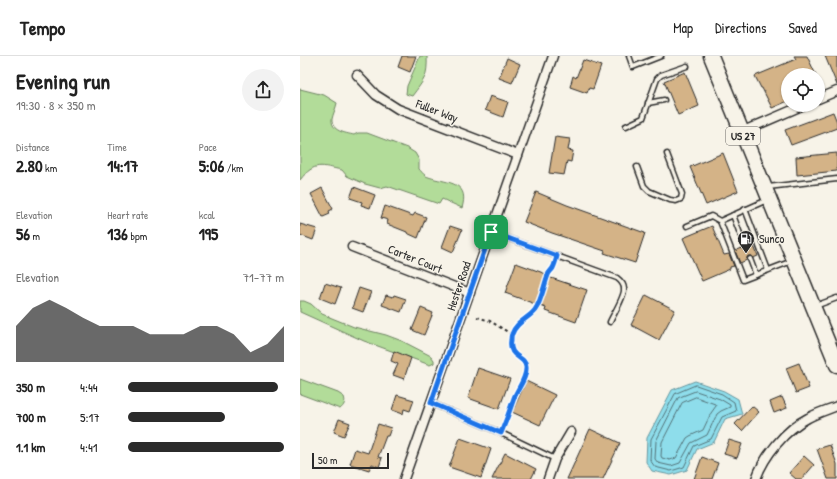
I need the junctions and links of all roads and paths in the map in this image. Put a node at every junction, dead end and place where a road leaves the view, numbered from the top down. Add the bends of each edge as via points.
1 (553, 56) edge
2 (629, 56) edge
3 (661, 56) edge
4 (710, 56) edge
5 (687, 66) dead end
6 (357, 75) dead end
7 (837, 91) edge
8 (825, 96) edge
9 (664, 100) dead end
10 (648, 104) junction
11 (788, 112) edge
12 (626, 126) dead end
13 (741, 132) junction
14 (667, 154) dead end
15 (518, 155) junction
16 (637, 167) dead end
17 (837, 179) edge
18 (766, 193) junction
19 (745, 209) junction
20 (733, 215) junction
21 (720, 221) junction
22 (687, 226) dead end
23 (491, 232) junction
24 (352, 246) dead end
25 (745, 247) dead end
26 (557, 256) junction
27 (750, 259) dead end
28 (794, 260) junction
29 (768, 270) junction
30 (756, 275) junction
31 (470, 293) junction
32 (837, 298) edge
33 (813, 307) junction
34 (477, 317) dead end
35 (610, 322) dead end
36 (511, 334) junction
37 (837, 365) edge
38 (431, 403) junction
39 (837, 406) edge
40 (571, 432) dead end
41 (501, 433) junction
42 (555, 459) junction
43 (404, 479) edge
44 (548, 479) edge
45 (756, 479) edge

1 - 15 street, Hester Road
2 - 3 lane via 633,67
4 - 13 highway, US 27
5 - 10 lane via 661,75 657,79
6 - 15 street, Fuller Way via 376,95 398,109
7 - 8 street
9 - 10 lane
10 - 12 lane via 643,118
11 - 13 street
13 - 18 highway, US 27
14 - 16 lane via 682,194 676,201 649,191 644,186
15 - 23 street, Hester Road
17 - 18 lane
18 - 19 lane
18 - 28 highway, US 27
19 - 20 lane
19 - 29 lane
20 - 21 lane
20 - 25 lane
21 - 22 lane via 711,216
21 - 30 lane via 743,280
23 - 26 lane
23 - 31 street, Hester Road
24 - 31 street, Carter Court
26 - 35 lane via 617,278 622,283 623,294
26 - 36 path via 537,308 518,324
27 - 30 lane
28 - 29 lane
28 - 33 highway, US 27
29 - 30 lane
31 - 38 street, Hester Road
32 - 33 lane
33 - 37 highway, US 27
34 - 36 path via 495,323
36 - 41 path via 511,349 526,365 526,371
38 - 41 lane
38 - 43 street, Hester Road
39 - 45 street via 792,428 771,450
40 - 42 street
41 - 42 lane
42 - 44 street

